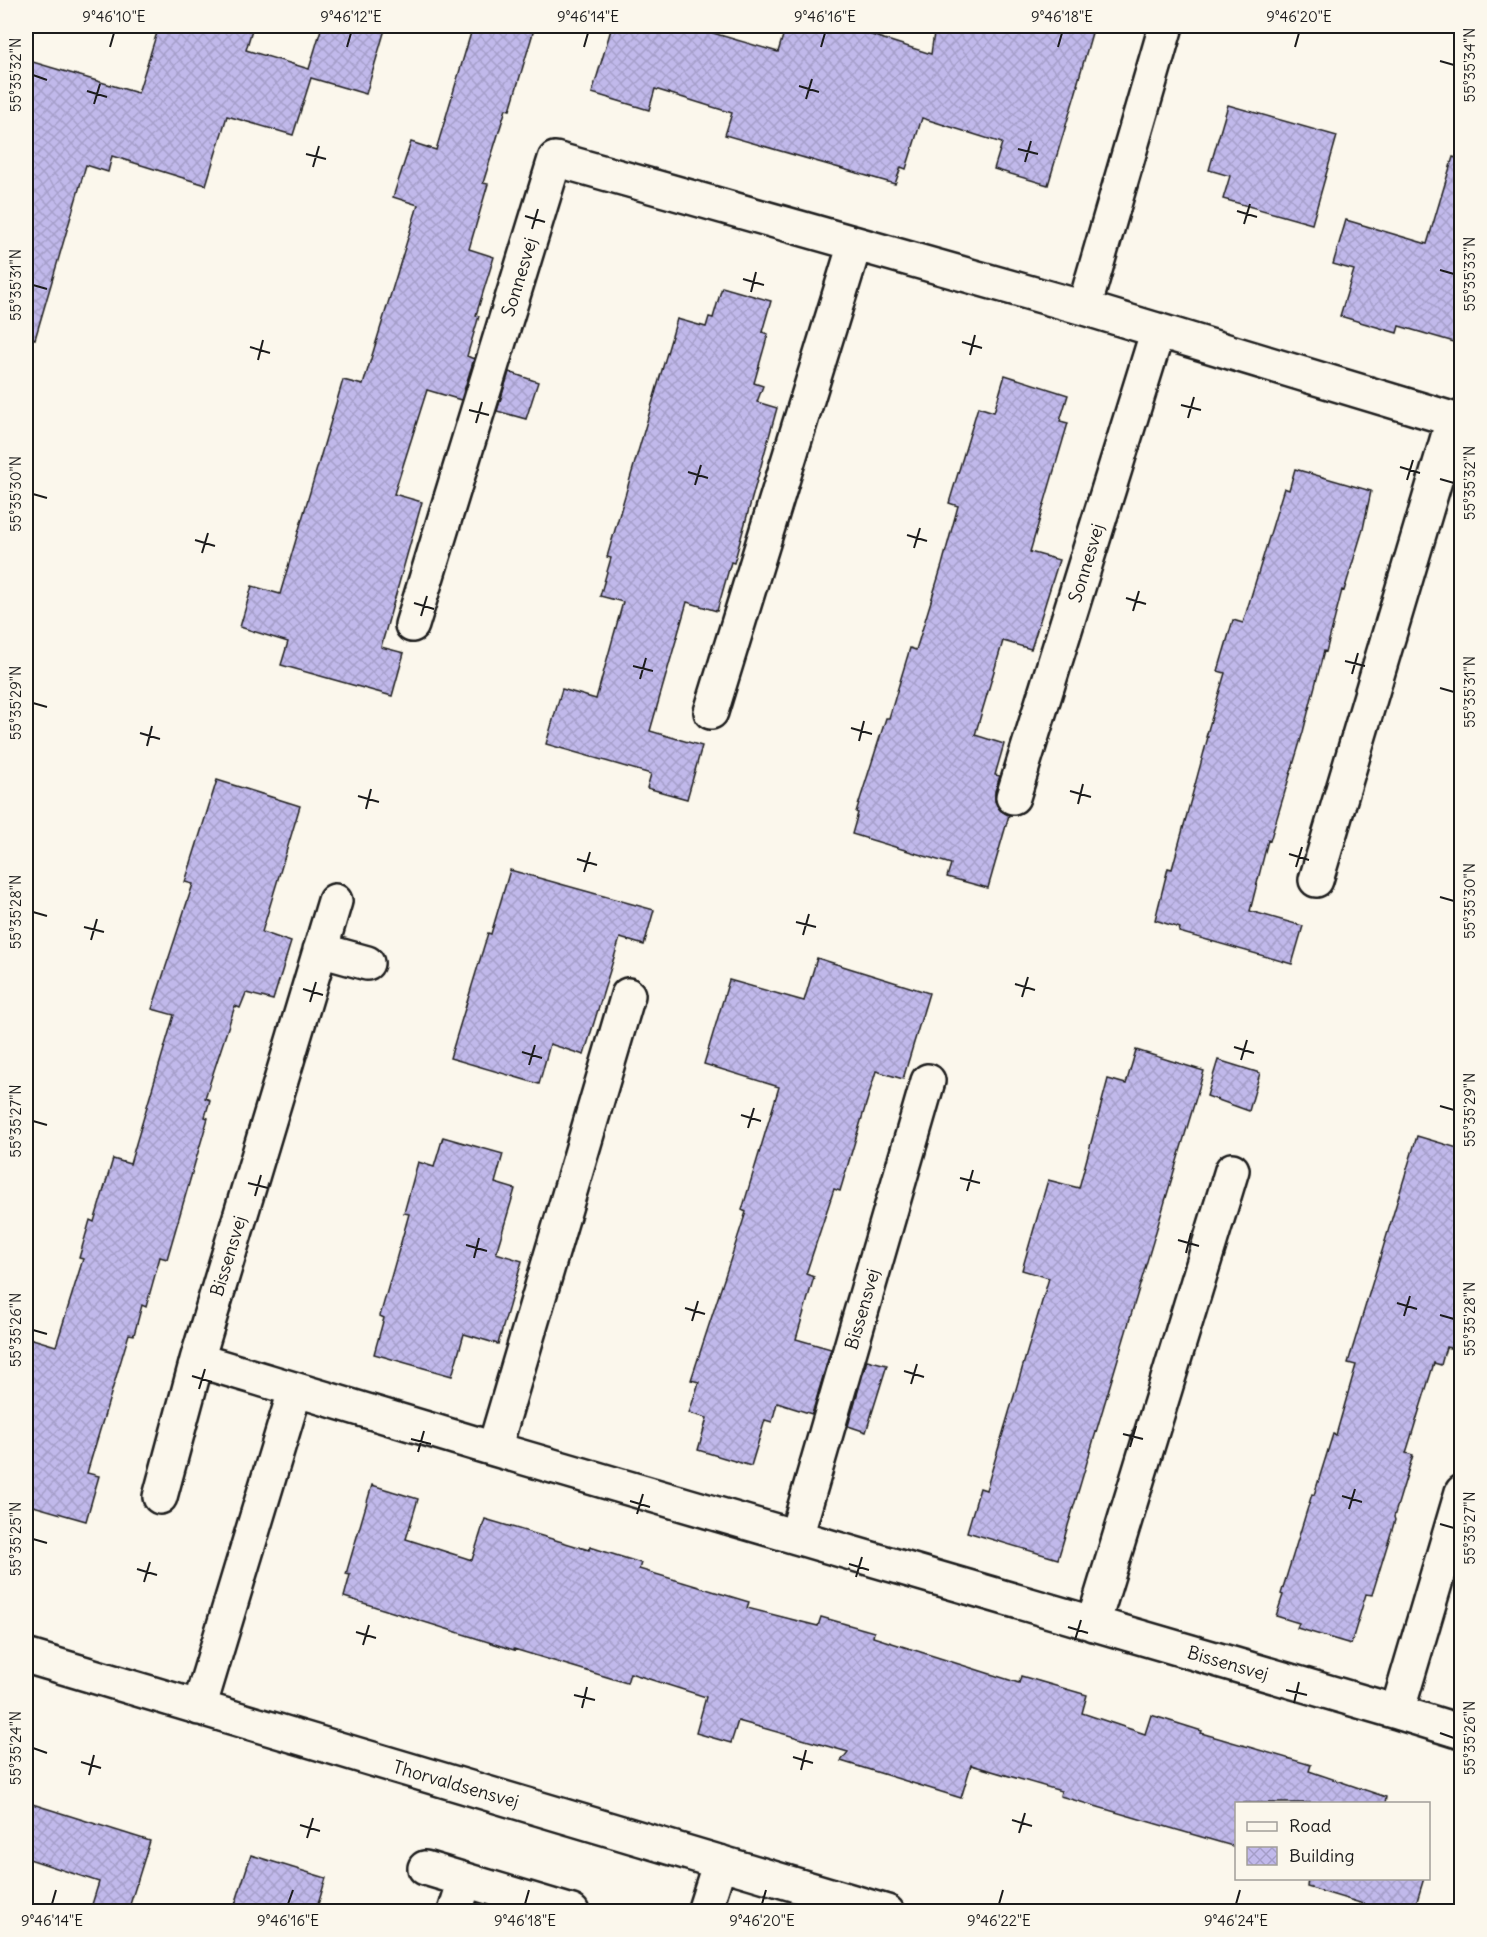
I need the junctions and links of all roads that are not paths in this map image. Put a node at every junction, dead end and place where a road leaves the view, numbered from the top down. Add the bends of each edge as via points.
1 (1166, 26) edge
2 (855, 243) junction
3 (1084, 308) junction
4 (1158, 330) junction
5 (1457, 421) edge
6 (412, 625) dead end
7 (711, 712) dead end
8 (1013, 797) dead end
9 (1316, 880) dead end
10 (335, 901) dead end
11 (320, 950) junction
12 (367, 963) dead end
13 (628, 994) dead end
14 (928, 1081) dead end
15 (1232, 1170) dead end
16 (197, 1360) junction
17 (295, 1391) junction
18 (494, 1449) junction
19 (1461, 1492) edge
20 (160, 1497) dead end
21 (796, 1537) junction
22 (1094, 1624) junction
23 (26, 1656) edge
24 (199, 1708) junction
25 (1397, 1712) junction
26 (1461, 1732) edge
27 (720, 1862) junction
28 (425, 1868) dead end
29 (465, 1880) junction
30 (455, 1911) edge
31 (572, 1911) edge
32 (704, 1911) edge
33 (888, 1911) edge

1 - 3 street
2 - 3 street, Sonnesvej
2 - 6 street, Sonnesvej via 555,159
2 - 7 street
3 - 4 street, Sonnesvej
4 - 5 street, Sonnesvej
4 - 8 street, Sonnesvej
5 - 9 street, Sonnesvej
10 - 11 street, Bissensvej
11 - 12 street
11 - 16 street, Bissensvej
13 - 18 street
14 - 21 street, Bissensvej
15 - 22 street
16 - 17 street, Bissensvej
16 - 20 street
17 - 18 street, Bissensvej
17 - 24 street
18 - 21 street, Bissensvej
19 - 25 street
21 - 22 street, Bissensvej
22 - 25 street, Bissensvej
23 - 24 street, Thorvaldsensvej
24 - 27 street, Thorvaldsensvej
25 - 26 street, Bissensvej
27 - 32 street
27 - 33 street, Thorvaldsensvej
28 - 29 street
29 - 30 street
29 - 31 street

